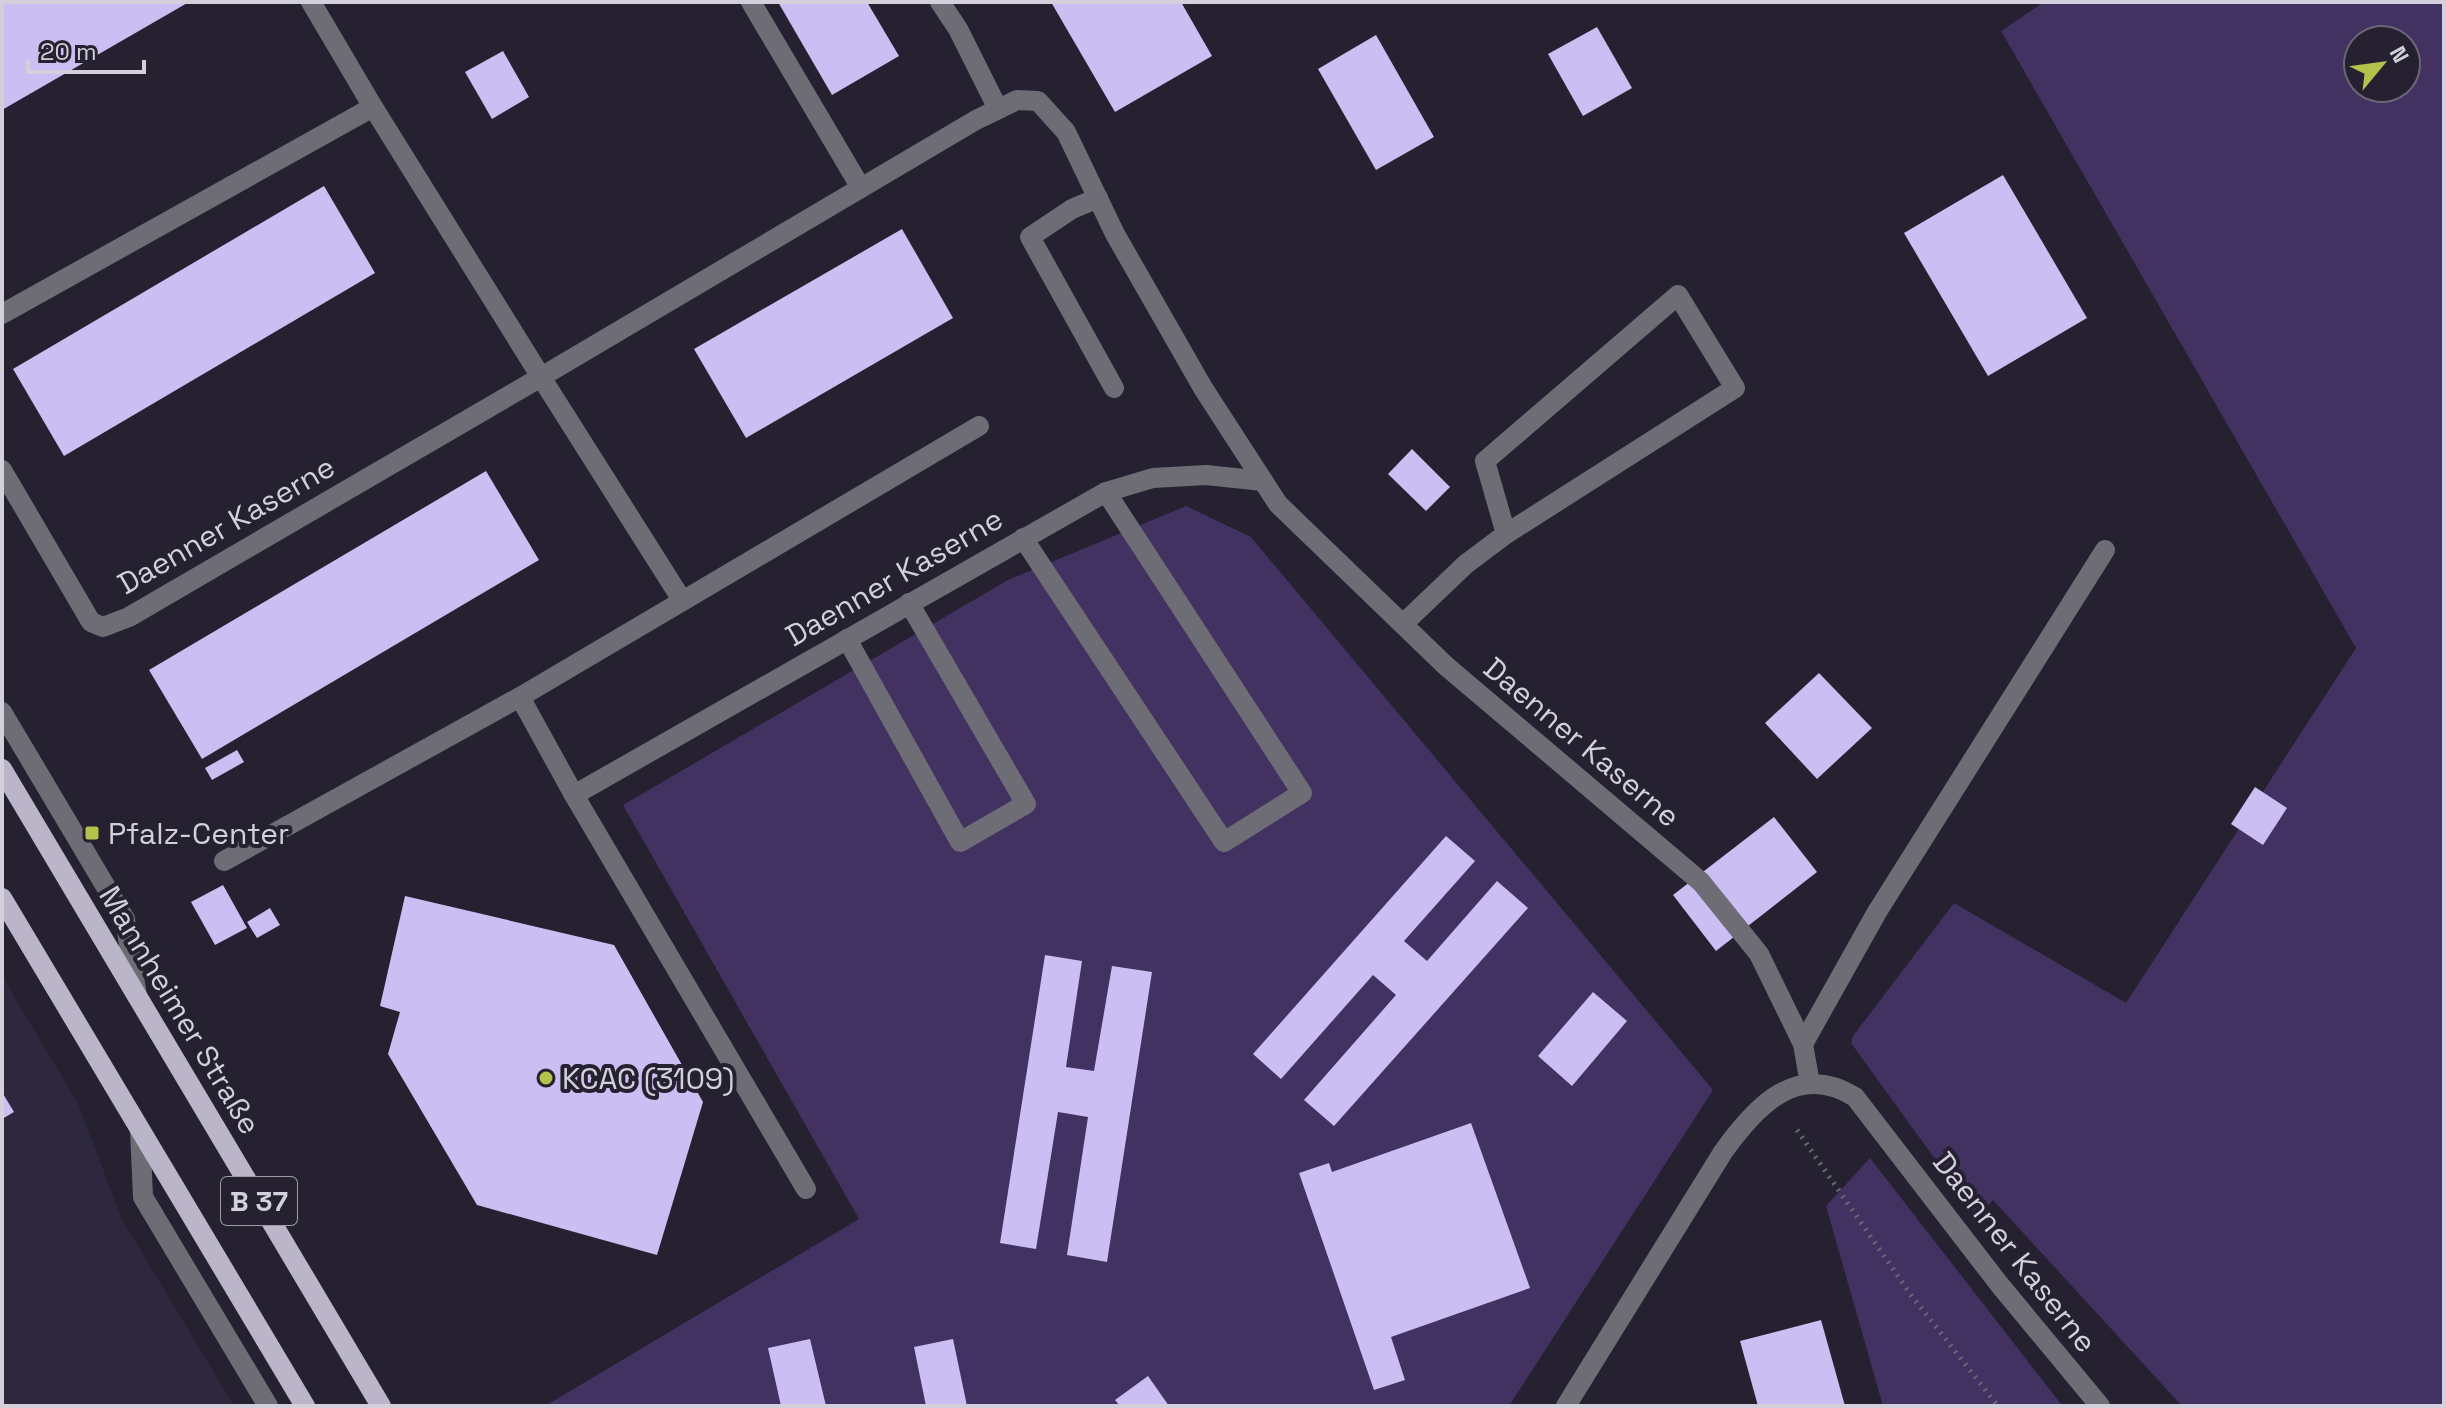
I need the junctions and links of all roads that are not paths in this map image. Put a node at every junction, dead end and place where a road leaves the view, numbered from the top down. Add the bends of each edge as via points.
1 (311, 2) edge
2 (751, 2) edge
3 (940, 2) edge
4 (373, 107) junction
5 (998, 109) junction
6 (861, 188) junction
7 (1098, 198) junction
8 (2, 314) edge
9 (541, 377) junction
10 (1114, 388) dead end
11 (979, 426) dead end
12 (2, 470) edge
13 (1263, 481) junction
14 (1106, 492) junction
15 (1506, 534) junction
16 (1023, 538) junction
17 (2105, 550) dead end
18 (682, 600) junction
19 (909, 603) junction
20 (1403, 624) junction
21 (847, 639) junction
22 (520, 697) junction
23 (2, 712) edge
24 (2, 769) edge
25 (574, 795) junction
26 (224, 861) dead end
27 (2, 898) edge
28 (137, 996) junction
29 (1803, 1044) junction
30 (1810, 1084) junction
31 (140, 1130) junction
32 (806, 1189) dead end
33 (268, 1406) edge
34 (305, 1406) edge
35 (381, 1406) edge
36 (1566, 1406) edge
37 (2100, 1406) edge

1 - 4 street
2 - 6 street
3 - 5 street
4 - 8 street
4 - 9 street
5 - 6 street, Daenner Kaserne
5 - 7 street, Daenner Kaserne via 1017,100 1038,101 1066,132
6 - 9 street, Daenner Kaserne
7 - 10 street via 1030,237
7 - 13 street, Daenner Kaserne via 1203,388
9 - 12 street, Daenner Kaserne via 129,617 103,627 91,622
9 - 18 street
11 - 18 street
13 - 14 street, Daenner Kaserne via 1206,475 1153,478
13 - 20 street, Daenner Kaserne via 1278,504
14 - 16 street, Daenner Kaserne
14 - 16 street via 1302,793 1224,842
15 - 15 street via 1735,388 1678,295 1485,461
15 - 20 street
16 - 19 street, Daenner Kaserne
17 - 29 street via 1877,912
18 - 22 street
19 - 21 street, Daenner Kaserne
19 - 21 street via 1026,804 960,842
20 - 29 street, Daenner Kaserne via 1701,882 1759,954
21 - 25 street, Daenner Kaserne
22 - 25 street
22 - 26 street
23 - 28 street via 125,919
24 - 28 main road, Mannheimer Straße / B 37
25 - 32 street
27 - 31 main road, B 37
28 - 35 main road, Mannheimer Straße / B 37
29 - 30 street, Daenner Kaserne
30 - 36 street via 1775,1095 1742,1126
30 - 37 street, Daenner Kaserne via 1829,1084 1855,1097
31 - 33 street via 143,1197
31 - 34 main road, B 37

